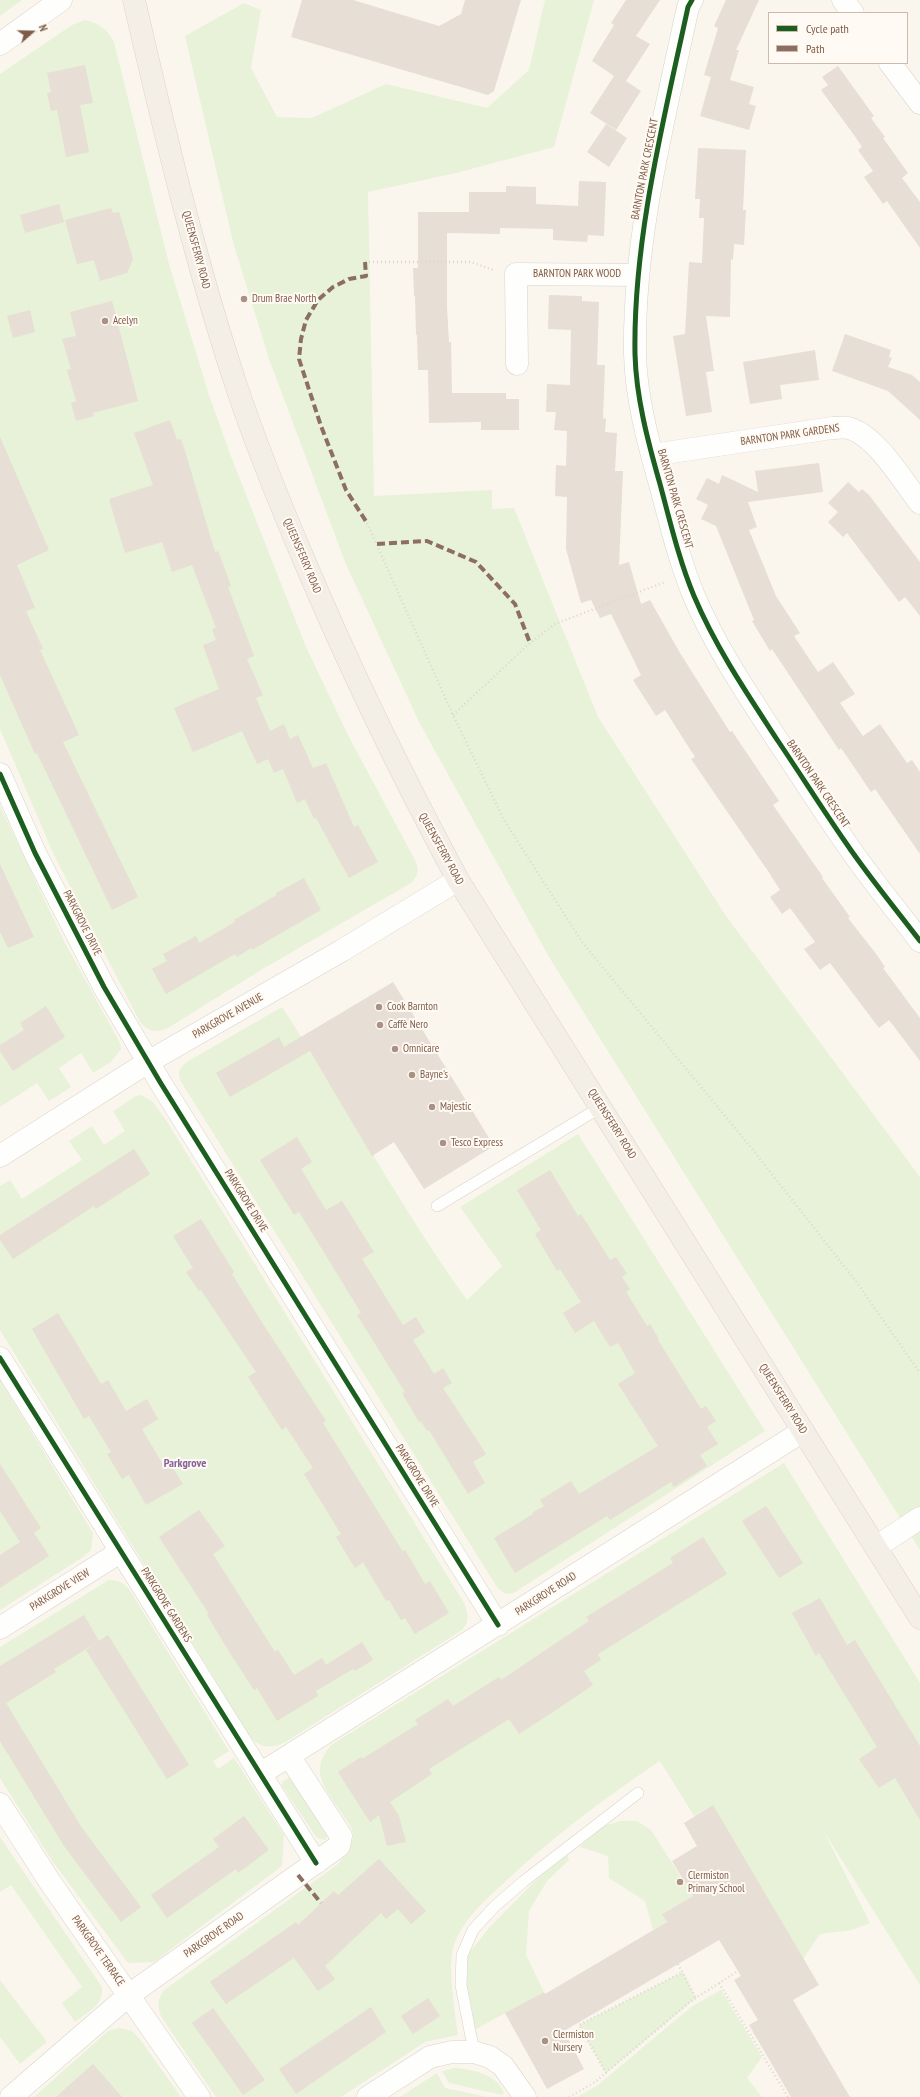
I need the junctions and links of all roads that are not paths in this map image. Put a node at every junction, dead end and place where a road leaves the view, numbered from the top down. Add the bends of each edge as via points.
1 (61, 0) edge
2 (134, 0) edge
3 (692, 0) edge
4 (843, 0) edge
5 (852, 12) edge
6 (0, 44) edge
7 (891, 64) edge
8 (920, 103) edge
9 (638, 275) junction
10 (516, 364) dead end
11 (652, 455) junction
12 (920, 503) edge
13 (0, 774) edge
14 (458, 880) junction
15 (920, 940) edge
16 (148, 1062) junction
17 (602, 1107) junction
18 (0, 1156) edge
19 (437, 1206) dead end
20 (0, 1358) edge
21 (803, 1430) junction
22 (920, 1518) edge
23 (876, 1547) junction
24 (120, 1552) junction
25 (920, 1618) edge
26 (498, 1625) junction
27 (0, 1628) edge
28 (288, 1756) junction
29 (260, 1774) junction
30 (638, 1793) dead end
31 (0, 1804) edge
32 (316, 1862) junction
33 (129, 1995) junction
34 (474, 2052) junction
35 (11, 2097) edge
36 (198, 2097) edge
37 (368, 2097) edge
38 (525, 2097) edge

1 - 6 street
2 - 14 main road, QUEENSFERRY ROAD via 166,138 209,298 238,390 271,479 325,610 416,802
3 - 9 street, BARNTON PARK CRESCENT via 688,7 671,84 642,240
4 - 5 street
7 - 8 street
9 - 10 street, BARNTON PARK WOOD via 516,267
9 - 11 street, BARNTON PARK CRESCENT via 635,356
11 - 12 street, BARNTON PARK GARDENS via 832,428 847,428 873,443
11 - 15 street, BARNTON PARK CRESCENT via 694,597 720,649 757,710 847,845
13 - 16 street, PARKGROVE DRIVE via 62,906 104,987
14 - 16 street, PARKGROVE AVENUE
14 - 17 main road, QUEENSFERRY ROAD
16 - 18 street, PARKGROVE AVENUE
16 - 26 street, PARKGROVE DRIVE
17 - 19 lane
17 - 21 main road, QUEENSFERRY ROAD
20 - 24 street, PARKGROVE GARDENS
21 - 23 main road, QUEENSFERRY ROAD
21 - 26 street, PARKGROVE ROAD
22 - 23 street
23 - 25 main road, QUEENSFERRY ROAD
24 - 27 street, PARKGROVE VIEW
24 - 29 street, PARKGROVE GARDENS
26 - 28 street, PARKGROVE ROAD
28 - 29 street, PARKGROVE ROAD
28 - 32 street, PARKGROVE ROAD via 341,1836 339,1846
29 - 32 street, PARKGROVE GARDENS
30 - 34 lane via 524,1881 495,1906 473,1930 462,1955 461,1984
31 - 33 street, PARKGROVE TERRACE via 50,1882
32 - 33 street, PARKGROVE ROAD
33 - 35 street, PARKGROVE ROAD
33 - 36 street, PARKGROVE TERRACE
34 - 37 street via 452,2052 430,2057
34 - 38 street via 490,2057 503,2066

